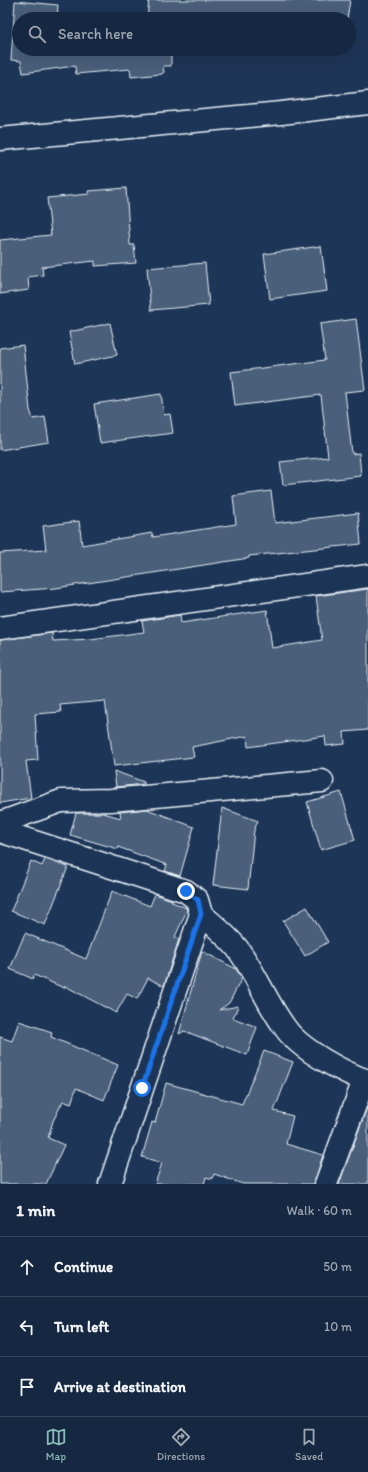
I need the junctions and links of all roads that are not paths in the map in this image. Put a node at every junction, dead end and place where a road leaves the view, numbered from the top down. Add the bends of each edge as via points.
1 (368, 103) edge
2 (0, 139) edge
3 (368, 576) edge
4 (0, 628) edge
5 (322, 781) dead end
6 (0, 823) edge
7 (0, 831) edge
8 (201, 914) junction
9 (366, 1080) edge
10 (110, 1184) edge
11 (326, 1184) edge

1 - 2 street
3 - 4 street
5 - 6 street via 62,802
7 - 8 street via 186,891 198,900
8 - 9 street via 222,931 237,949 286,1030 311,1052
8 - 10 street
9 - 11 street

